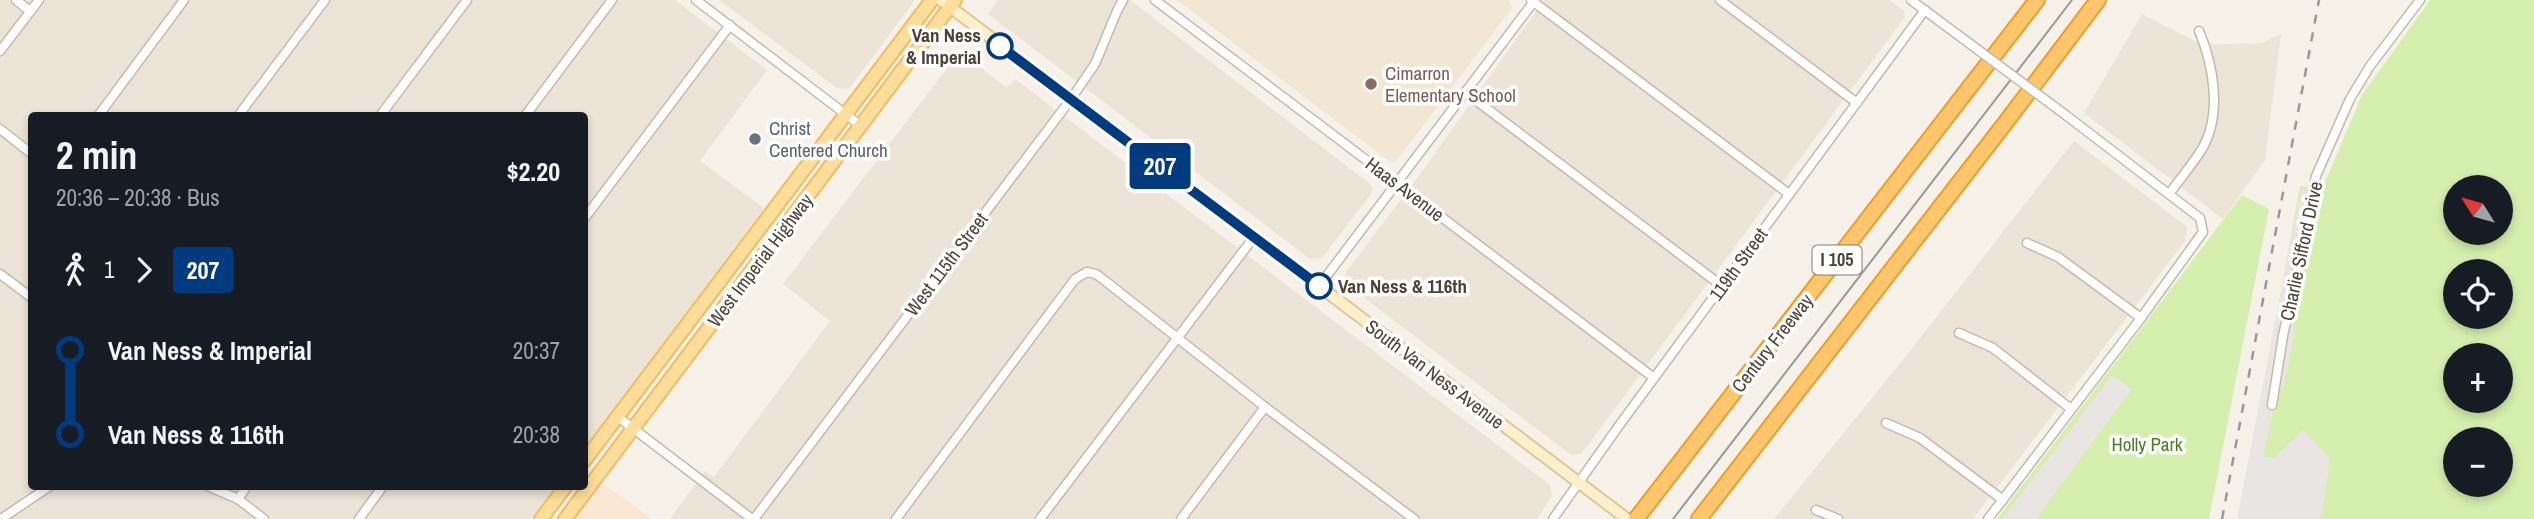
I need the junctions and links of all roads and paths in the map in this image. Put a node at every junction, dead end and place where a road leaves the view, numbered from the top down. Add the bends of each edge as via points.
1 (16, 0) edge
2 (39, 0) edge
3 (184, 0) edge
4 (325, 0) edge
5 (467, 0) edge
6 (612, 0) edge
7 (696, 0) edge
8 (932, 0) edge
9 (1123, 0) edge
10 (1155, 0) edge
11 (1720, 0) edge
12 (1911, 0) edge
13 (2037, 0) edge
14 (2098, 0) edge
15 (2420, 0) edge
16 (1533, 1) edge
17 (949, 3) edge
18 (1925, 10) junction
19 (30, 11) junction
20 (730, 25) junction
21 (2199, 31) dead end
22 (0, 51) edge
23 (1465, 92) junction
24 (1071, 99) junction
25 (1857, 103) junction
26 (101, 112) edge
27 (242, 112) edge
28 (383, 112) edge
29 (528, 112) edge
30 (847, 114) junction
31 (861, 126) junction
32 (0, 129) edge
33 (28, 151) edge
34 (1397, 183) junction
35 (1789, 194) junction
36 (2169, 194) junction
37 (588, 214) edge
38 (1254, 237) junction
39 (2027, 243) dead end
40 (0, 274) edge
41 (1319, 286) junction
42 (1722, 286) junction
43 (28, 295) edge
44 (2141, 318) junction
45 (1959, 333) dead end
46 (1177, 339) junction
47 (1654, 378) junction
48 (2272, 405) dead end
49 (1265, 407) junction
50 (2071, 409) junction
51 (618, 417) junction
52 (1886, 423) dead end
53 (633, 429) junction
54 (588, 456) edge
55 (1579, 482) junction
56 (588, 489) edge
57 (44, 490) edge
58 (217, 490) edge
59 (244, 490) edge
60 (380, 490) edge
61 (563, 490) edge
62 (587, 490) edge
63 (238, 499) junction
64 (2003, 500) junction
65 (1816, 510) dead end
66 (1, 519) edge
67 (264, 519) edge
68 (359, 519) edge
69 (541, 519) edge
70 (565, 519) edge
71 (753, 519) edge
72 (896, 519) edge
73 (1040, 519) edge
74 (1181, 519) edge
75 (1414, 519) edge
76 (1553, 519) edge
77 (1627, 519) edge
78 (1636, 519) edge
79 (1699, 519) edge
80 (1838, 519) edge
81 (1988, 519) edge

1 - 19 street
2 - 19 street
3 - 26 street
4 - 27 street
5 - 28 street
6 - 29 street
7 - 20 street
8 - 30 main road, West Imperial Highway
9 - 24 street, West 115th Street via 1096,64
10 - 34 street, Haas Avenue
11 - 25 street
12 - 18 street
13 - 78 highway, Century Freeway / I 105
14 - 79 highway, I 105
15 - 48 street, Charlie Sifford Drive via 2350,99 2316,176
16 - 23 street
16 - 35 street
17 - 24 main road, South Van Ness Avenue
17 - 31 main road, West Imperial Highway
18 - 25 street, 119th Street
18 - 36 street, bridge
19 - 22 street
20 - 30 street
20 - 37 street
21 - 36 street via 2211,72 2215,110 2203,147
23 - 34 street
23 - 42 street
24 - 38 main road, South Van Ness Avenue
24 - 71 street, West 115th Street
25 - 35 street, 119th Street
30 - 31 street
30 - 51 main road, West Imperial Highway
31 - 53 main road, West Imperial Highway
32 - 33 street
34 - 41 street
34 - 47 street, Haas Avenue
35 - 42 street, 119th Street
36 - 44 street via 2203,223 2203,232
38 - 41 main road, South Van Ness Avenue
38 - 46 street
39 - 44 street via 2058,257
40 - 43 street
41 - 55 main road, South Van Ness Avenue
42 - 47 street, 119th Street
44 - 50 street
45 - 50 street via 1993,348
46 - 49 street
46 - 72 street via 1096,274 1087,272 1075,279
46 - 73 street
47 - 55 street, 119th Street
49 - 74 street
49 - 75 street
50 - 64 street
51 - 53 street
51 - 54 main road, West Imperial Highway
52 - 64 street via 1920,438
53 - 56 main road, West Imperial Highway
53 - 71 street
55 - 76 street, 119th Street
55 - 77 main road, South Van Ness Avenue
57 - 66 street
58 - 63 street
59 - 63 street
60 - 68 street
61 - 69 main road
62 - 70 main road, West Imperial Highway
63 - 67 street
64 - 81 street
65 - 80 street

